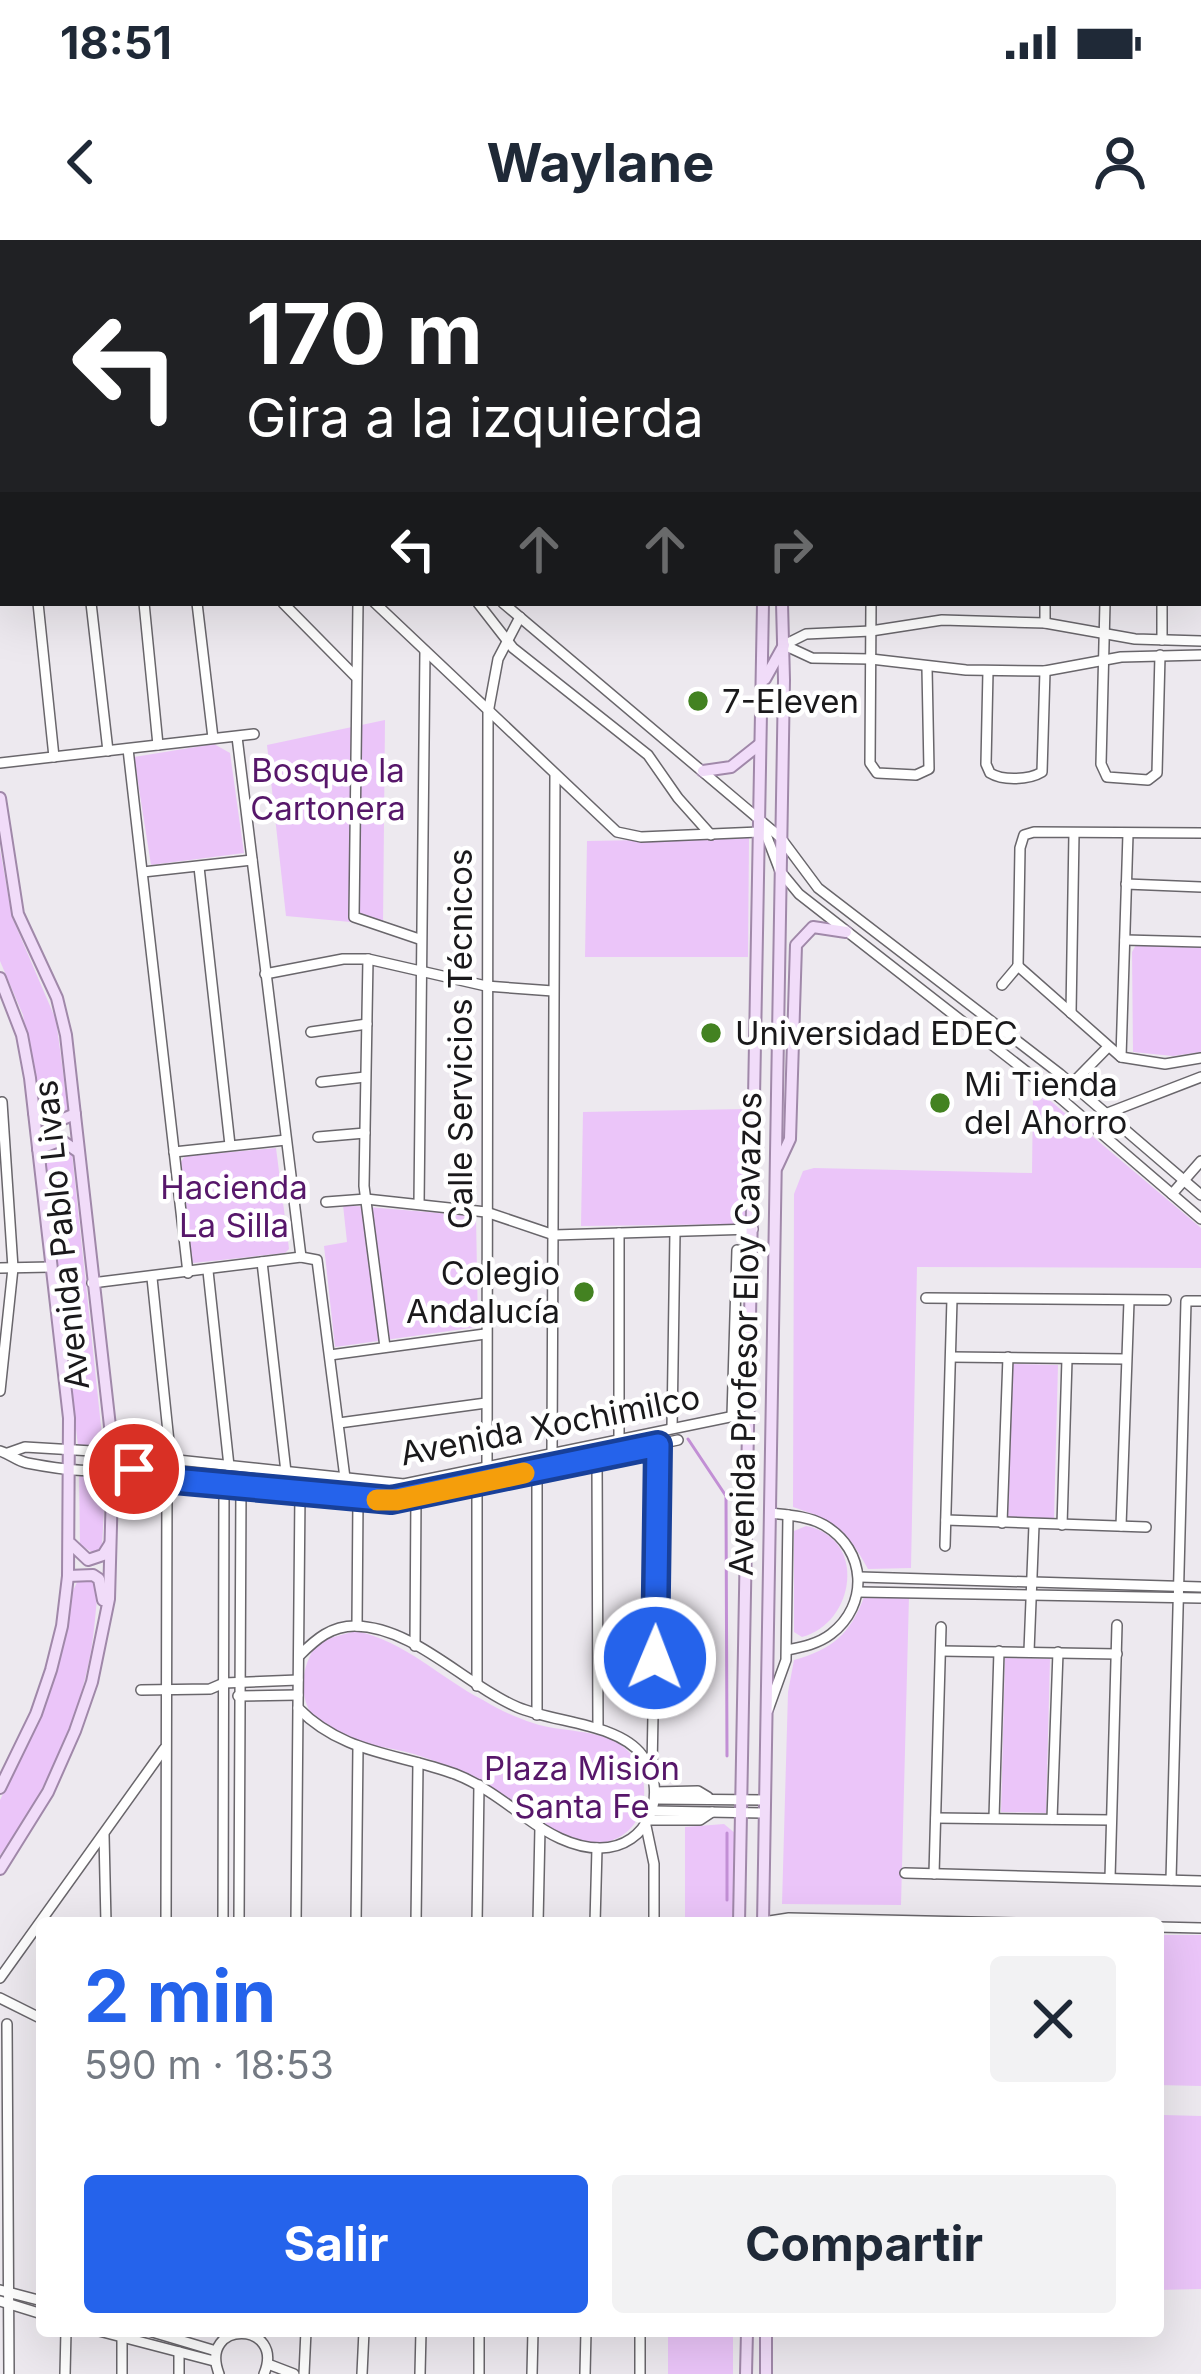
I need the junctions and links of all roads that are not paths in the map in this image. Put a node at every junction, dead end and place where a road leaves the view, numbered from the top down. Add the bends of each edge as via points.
1 (38, 606) edge
2 (91, 606) edge
3 (144, 606) edge
4 (197, 606) edge
5 (286, 606) edge
6 (358, 606) edge
7 (378, 606) edge
8 (480, 606) edge
9 (507, 606) edge
10 (764, 606) edge
11 (765, 606) edge
12 (782, 606) edge
13 (871, 606) edge
14 (931, 606) edge
15 (987, 606) edge
16 (1045, 606) edge
17 (1105, 606) edge
18 (1162, 606) edge
19 (520, 617) junction
20 (930, 620) junction
21 (986, 621) junction
22 (1045, 623) junction
23 (871, 631) junction
24 (1104, 634) junction
25 (506, 640) junction
26 (1162, 640) junction
27 (1201, 641) edge
28 (784, 646) junction
29 (425, 651) junction
30 (1160, 655) junction
31 (1201, 655) edge
32 (871, 658) junction
33 (1103, 659) junction
34 (927, 668) junction
35 (988, 671) junction
36 (1045, 671) junction
37 (355, 676) junction
38 (762, 694) junction
39 (488, 713) junction
40 (254, 734) dead end
41 (237, 737) junction
42 (213, 738) junction
43 (760, 744) junction
44 (158, 745) junction
45 (128, 749) junction
46 (108, 751) junction
47 (54, 757) junction
48 (0, 763) edge
49 (703, 771) junction
50 (555, 776) junction
51 (0, 798) edge
52 (759, 826) junction
53 (1074, 833) junction
54 (1128, 833) junction
55 (1201, 833) edge
56 (710, 835) junction
57 (781, 837) junction
58 (252, 860) junction
59 (199, 867) junction
60 (800, 867) junction
61 (780, 871) junction
62 (143, 872) junction
63 (790, 884) junction
64 (1126, 884) junction
65 (1201, 887) edge
66 (864, 922) junction
67 (850, 934) junction
68 (419, 938) junction
69 (1125, 940) junction
70 (1201, 942) edge
71 (778, 952) junction
72 (368, 959) junction
73 (1018, 966) junction
74 (419, 970) junction
75 (265, 974) junction
76 (0, 978) edge
77 (486, 986) junction
78 (1002, 986) dead end
79 (553, 991) junction
80 (793, 994) junction
81 (1071, 1012) junction
82 (367, 1024) junction
83 (311, 1032) dead end
84 (1108, 1047) junction
85 (1121, 1057) junction
86 (1201, 1058) edge
87 (1185, 1061) junction
88 (365, 1077) junction
89 (1201, 1077) edge
90 (1188, 1080) junction
91 (321, 1082) dead end
92 (1072, 1084) junction
93 (1059, 1096) junction
94 (2, 1102) edge
95 (34, 1112) junction
96 (75, 1114) junction
97 (1105, 1114) junction
98 (365, 1133) junction
99 (318, 1137) dead end
100 (286, 1140) junction
101 (230, 1145) junction
102 (38, 1149) junction
103 (174, 1152) junction
104 (78, 1154) junction
105 (1200, 1165) edge
106 (776, 1170) junction
107 (1184, 1180) junction
108 (1172, 1194) junction
109 (1201, 1196) edge
110 (366, 1199) junction
111 (326, 1202) dead end
112 (419, 1204) junction
113 (1190, 1209) junction
114 (486, 1212) junction
115 (1201, 1219) edge
116 (753, 1229) junction
117 (675, 1232) junction
118 (6, 1233) edge
119 (620, 1233) junction
120 (554, 1235) junction
121 (737, 1250) dead end
122 (301, 1257) junction
123 (262, 1262) junction
124 (51, 1267) junction
125 (0, 1268) edge
126 (13, 1268) junction
127 (208, 1271) junction
128 (188, 1273) junction
129 (152, 1278) junction
130 (92, 1283) junction
131 (926, 1298) dead end
132 (952, 1298) junction
133 (1166, 1300) dead end
134 (1129, 1301) junction
135 (1201, 1301) edge
136 (485, 1334) junction
137 (385, 1347) junction
138 (330, 1355) junction
139 (951, 1357) junction
140 (1008, 1358) junction
141 (1067, 1359) junction
142 (1126, 1359) junction
143 (0, 1391) edge
144 (486, 1402) junction
145 (771, 1412) junction
146 (748, 1413) junction
147 (732, 1416) junction
148 (339, 1423) junction
149 (672, 1428) junction
150 (619, 1440) junction
151 (679, 1440) dead end
152 (658, 1445) junction
153 (71, 1450) junction
154 (4, 1452) edge
155 (113, 1453) junction
156 (552, 1453) junction
157 (597, 1459) junction
158 (133, 1461) junction
159 (171, 1461) junction
160 (230, 1466) junction
161 (487, 1467) junction
162 (71, 1468) junction
163 (113, 1470) junction
164 (537, 1471) junction
165 (286, 1472) junction
166 (345, 1478) junction
167 (167, 1479) junction
168 (477, 1482) junction
169 (224, 1485) junction
170 (241, 1486) junction
171 (300, 1492) junction
172 (416, 1496) junction
173 (358, 1499) junction
174 (747, 1506) junction
175 (770, 1507) junction
176 (788, 1515) junction
177 (946, 1520) junction
178 (1002, 1523) junction
179 (1034, 1525) junction
180 (1062, 1525) junction
181 (1121, 1526) junction
182 (1146, 1527) dead end
183 (69, 1541) junction
184 (111, 1542) junction
185 (945, 1546) dead end
186 (68, 1576) junction
187 (860, 1577) junction
188 (1032, 1582) junction
189 (1201, 1587) edge
190 (859, 1592) junction
191 (1177, 1592) junction
192 (1032, 1595) junction
193 (1201, 1598) edge
194 (1118, 1625) dead end
195 (357, 1626) junction
196 (941, 1627) dead end
197 (102, 1639) junction
198 (416, 1646) junction
199 (787, 1649) junction
200 (941, 1651) junction
201 (999, 1651) junction
202 (1029, 1651) junction
203 (1058, 1652) junction
204 (300, 1654) junction
205 (1117, 1654) junction
206 (298, 1680) junction
207 (239, 1683) junction
208 (477, 1685) junction
209 (167, 1689) junction
210 (141, 1690) dead end
211 (224, 1690) junction
212 (298, 1695) junction
213 (239, 1696) junction
214 (298, 1708) junction
215 (537, 1715) junction
216 (765, 1717) junction
217 (598, 1728) junction
218 (358, 1747) junction
219 (165, 1748) junction
220 (418, 1763) junction
221 (652, 1772) junction
222 (479, 1785) junction
223 (0, 1787) edge
224 (712, 1806) junction
225 (742, 1806) junction
226 (763, 1806) junction
227 (652, 1809) junction
228 (936, 1817) junction
229 (994, 1818) junction
230 (1052, 1819) junction
231 (1111, 1820) junction
232 (540, 1827) junction
233 (104, 1835) junction
234 (597, 1848) junction
235 (0, 1869) edge
236 (224, 1870) junction
237 (239, 1870) junction
238 (905, 1873) dead end
239 (934, 1874) junction
240 (1110, 1879) junction
241 (1171, 1880) junction
242 (1201, 1881) edge
243 (763, 1907) junction
244 (45, 1917) edge
245 (106, 1917) edge
246 (166, 1917) edge
247 (223, 1917) edge
248 (238, 1917) edge
249 (296, 1917) edge
250 (356, 1917) edge
251 (416, 1917) edge
252 (477, 1917) edge
253 (538, 1917) edge
254 (595, 1917) edge
255 (654, 1917) edge
256 (739, 1917) edge
257 (762, 1917) edge
258 (779, 1917) edge
259 (1164, 1928) edge
260 (1201, 1928) edge
261 (36, 1929) edge
262 (0, 1978) edge
263 (0, 1998) edge
264 (36, 2016) edge
265 (8, 2024) dead end
266 (4, 2296) edge
267 (36, 2300) edge
268 (36, 2311) edge
269 (65, 2337) edge
270 (122, 2337) joint
271 (180, 2337) edge
272 (227, 2337) edge
273 (255, 2337) edge
274 (306, 2337) edge
275 (364, 2337) edge
276 (421, 2337) edge
277 (479, 2337) edge
278 (532, 2337) edge
279 (586, 2337) edge
280 (640, 2337) edge
281 (746, 2337) edge
282 (766, 2337) edge
283 (179, 2352) junction
284 (215, 2356) junction
285 (266, 2369) edge
286 (9, 2374) edge
287 (65, 2374) edge
288 (122, 2374) edge
289 (179, 2374) edge
290 (219, 2374) edge
291 (294, 2374) edge
292 (304, 2374) edge
293 (362, 2374) edge
294 (420, 2374) edge
295 (479, 2374) edge
296 (532, 2374) edge
297 (585, 2374) edge
298 (640, 2374) edge
299 (746, 2374) edge
300 (766, 2374) edge

1 - 47 street
2 - 46 street
3 - 44 street
4 - 42 street
5 - 37 street
6 - 37 street
7 - 29 street
8 - 25 street
9 - 19 street
10 - 38 main road, Avenida Profesor Eloy Cavazos
11 - 28 main road
12 - 28 main road, Avenida Profesor Eloy Cavazos
13 - 23 street
14 - 20 street
15 - 21 street
16 - 22 street
17 - 24 street
18 - 26 street
19 - 25 street, Calle Servicios Técnicos
19 - 49 street
20 - 21 street
20 - 23 street
21 - 22 street
22 - 24 street
23 - 28 street via 806,634
23 - 32 street
24 - 26 street
24 - 33 street
25 - 39 street, Calle Servicios Técnicos
25 - 56 street via 648,755
26 - 27 street
28 - 32 street via 812,658
28 - 38 main road
28 - 57 main road, Avenida Profesor Eloy Cavazos
29 - 39 street
29 - 68 street
30 - 31 street
30 - 33 street
30 - 33 street via 1158,769 1148,780 1102,772
32 - 34 street
32 - 34 street via 870,763 880,775 928,769
33 - 36 street
34 - 35 street
35 - 36 street
35 - 36 street via 986,764 1004,778 1042,772
37 - 68 street via 354,917
38 - 43 main road, Avenida Profesor Eloy Cavazos
39 - 50 street
39 - 77 street, Calle Servicios Técnicos
40 - 41 street
41 - 42 street
41 - 58 street
42 - 44 street
43 - 49 main road via 731,767
43 - 52 main road, Avenida Profesor Eloy Cavazos
44 - 45 street
45 - 46 street
45 - 62 street
46 - 47 street
47 - 48 street
49 - 52 street
50 - 56 street via 623,835
50 - 79 street
51 - 96 main road, Avenida Pablo Livas via 18,914 64,1022
52 - 56 street
52 - 57 street
52 - 61 street
52 - 116 main road, Avenida Profesor Eloy Cavazos
53 - 54 street
53 - 73 street via 1022,839
53 - 81 street
54 - 55 street
54 - 64 street
57 - 60 street
57 - 61 main road, Avenida Profesor Eloy Cavazos
58 - 59 street
58 - 75 street
59 - 62 street
59 - 101 street
60 - 63 street via 789,869
60 - 66 street
61 - 63 street
61 - 71 main road, Avenida Profesor Eloy Cavazos
62 - 103 street
63 - 67 street
64 - 65 street
64 - 69 street
66 - 67 street via 865,935
66 - 92 street
67 - 80 main road via 806,931 796,945
67 - 93 street
68 - 74 street
69 - 70 street
69 - 85 street
71 - 80 main road
71 - 106 main road, Avenida Profesor Eloy Cavazos
72 - 74 street
72 - 75 street
72 - 82 street
73 - 78 street
73 - 81 street
74 - 77 street
74 - 112 street
75 - 100 street
76 - 95 main road, Avenida Pablo Livas via 22,1035
77 - 79 street
77 - 114 street, Calle Servicios Técnicos
79 - 120 street
80 - 106 main road via 790,1139
81 - 84 street
82 - 83 street
82 - 88 street
84 - 85 street
84 - 92 street
85 - 87 street
86 - 87 street
87 - 90 street
88 - 91 street
88 - 98 street
89 - 90 street
90 - 97 street
92 - 93 street
92 - 97 street
93 - 108 street
94 - 118 street
95 - 96 main road via 51,1124
95 - 102 main road, Avenida Pablo Livas
96 - 104 main road, Avenida Pablo Livas
97 - 107 street
98 - 99 street
98 - 110 street
100 - 101 street
100 - 122 street
101 - 103 street
102 - 104 main road via 61,1140
102 - 124 main road, Avenida Pablo Livas
103 - 128 street
104 - 130 main road, Avenida Pablo Livas
105 - 107 street
106 - 145 main road, Avenida Profesor Eloy Cavazos
107 - 108 street
107 - 109 street
108 - 113 street
109 - 113 street
110 - 111 street
110 - 112 street
110 - 137 street
112 - 114 street
113 - 115 street
114 - 120 street
114 - 136 street, Calle Servicios Técnicos
116 - 117 street
116 - 146 main road, Avenida Profesor Eloy Cavazos
117 - 119 street
117 - 149 street
118 - 126 street
119 - 120 street
119 - 150 street
120 - 156 street
121 - 147 street
122 - 123 street
122 - 138 street via 317,1260
123 - 127 street
123 - 165 street
124 - 126 street
124 - 153 main road, Avenida Pablo Livas
125 - 126 street
126 - 143 street
127 - 128 street
127 - 160 street
128 - 129 street
129 - 130 street
129 - 159 street
130 - 155 main road, Avenida Pablo Livas
131 - 132 street
132 - 134 street
132 - 139 street
133 - 134 street
134 - 142 street
135 - 191 street via 1186,1301
136 - 137 street
136 - 144 street, Calle Servicios Técnicos
137 - 138 street
138 - 148 street
139 - 140 street
139 - 177 street
140 - 141 street
140 - 178 street
141 - 142 street
141 - 180 street
142 - 181 street
144 - 148 street
144 - 161 street, Calle Servicios Técnicos
145 - 146 main road
145 - 175 main road, Avenida Profesor Eloy Cavazos
146 - 147 street, Avenida Xochimilco
146 - 174 main road, Avenida Profesor Eloy Cavazos
147 - 149 street, Avenida Xochimilco
148 - 166 street
149 - 150 street, Avenida Xochimilco
150 - 156 street, Avenida Xochimilco
151 - 152 street
152 - 157 street
152 - 221 street
153 - 154 street, Avenida Xochimilco
153 - 155 street, Avenida Xochimilco
153 - 162 main road, Avenida Pablo Livas
154 - 162 street, Avenida Xochimilco
155 - 158 street, Avenida Xochimilco
155 - 163 main road, Avenida Pablo Livas
156 - 161 street, Avenida Xochimilco
157 - 164 street
157 - 217 street
158 - 159 street, Avenida Xochimilco
158 - 163 street, Avenida Xochimilco
158 - 167 street via 139,1475
159 - 160 street, Avenida Xochimilco
160 - 165 street, Avenida Xochimilco
161 - 166 street, Avenida Xochimilco via 404,1484
162 - 163 street, Avenida Xochimilco
162 - 183 main road, Avenida Pablo Livas
163 - 184 main road, Avenida Pablo Livas
164 - 168 street
164 - 215 street
165 - 166 street, Avenida Xochimilco
167 - 169 street
167 - 209 street
168 - 172 street
168 - 208 street
169 - 170 street
169 - 211 street
170 - 171 street
170 - 207 street
171 - 173 street
171 - 204 street
172 - 173 street
172 - 198 street
173 - 195 street
174 - 175 main road
174 - 225 main road, Avenida Profesor Eloy Cavazos
175 - 176 street
175 - 216 main road, Avenida Profesor Eloy Cavazos
176 - 187 street via 830,1528
176 - 199 street
177 - 178 street
177 - 185 street
178 - 179 street
179 - 180 street
179 - 188 street
180 - 181 street
181 - 182 street
183 - 184 main road via 88,1560
183 - 186 main road, Avenida Pablo Livas
184 - 197 main road, Avenida Pablo Livas
186 - 197 main road via 99,1579
186 - 223 main road, Avenida Pablo Livas via 51,1670
187 - 188 street
187 - 190 street
188 - 191 street
188 - 192 street
189 - 191 street
190 - 192 street
190 - 199 street via 832,1634
191 - 192 street
191 - 193 street
191 - 241 street
192 - 202 street
194 - 205 street
195 - 198 street
195 - 204 street via 326,1632
196 - 200 street
197 - 235 main road, Avenida Pablo Livas via 48,1792
198 - 208 street
199 - 216 street
200 - 201 street
200 - 228 street
201 - 202 street
201 - 229 street
202 - 203 street
203 - 205 street
203 - 230 street
204 - 206 street
205 - 231 street
206 - 207 street
206 - 212 street
207 - 211 street
207 - 213 street
208 - 215 street
209 - 210 street
209 - 211 street
209 - 219 street
211 - 213 street
211 - 236 street
212 - 213 street
212 - 214 street
213 - 237 street
214 - 218 street via 328,1735
214 - 249 street
215 - 217 street
216 - 226 main road, Avenida Profesor Eloy Cavazos
217 - 221 street via 628,1742
218 - 220 street
218 - 250 street
219 - 233 street
219 - 246 street
220 - 222 street
220 - 251 street
221 - 227 street
222 - 232 street
222 - 252 street
224 - 225 street
224 - 227 street
224 - 227 street via 698,1792
225 - 226 street
225 - 256 main road, Avenida Profesor Eloy Cavazos
226 - 243 main road, Avenida Profesor Eloy Cavazos
227 - 234 street via 621,1843
227 - 255 street
228 - 229 street
228 - 239 street
229 - 230 street
230 - 231 street
231 - 240 street
232 - 234 street
232 - 253 street
233 - 244 street
233 - 245 street
234 - 254 street
236 - 237 street
236 - 247 street
237 - 248 street
238 - 239 street
239 - 240 street
240 - 241 street
241 - 242 street
243 - 257 main road, Avenida Profesor Eloy Cavazos
243 - 258 street
259 - 260 street
261 - 262 street
263 - 264 street
265 - 266 street
266 - 267 street
266 - 268 street
266 - 286 street
269 - 287 street
270 - 283 street
270 - 288 street
271 - 284 street
272 - 284 street
273 - 285 street via 265,2346
274 - 292 street
275 - 293 street
276 - 294 street
277 - 295 street
278 - 296 street
279 - 297 street
280 - 298 street
281 - 299 main road
282 - 300 main road
283 - 284 street
283 - 289 street
284 - 290 street
285 - 291 street

